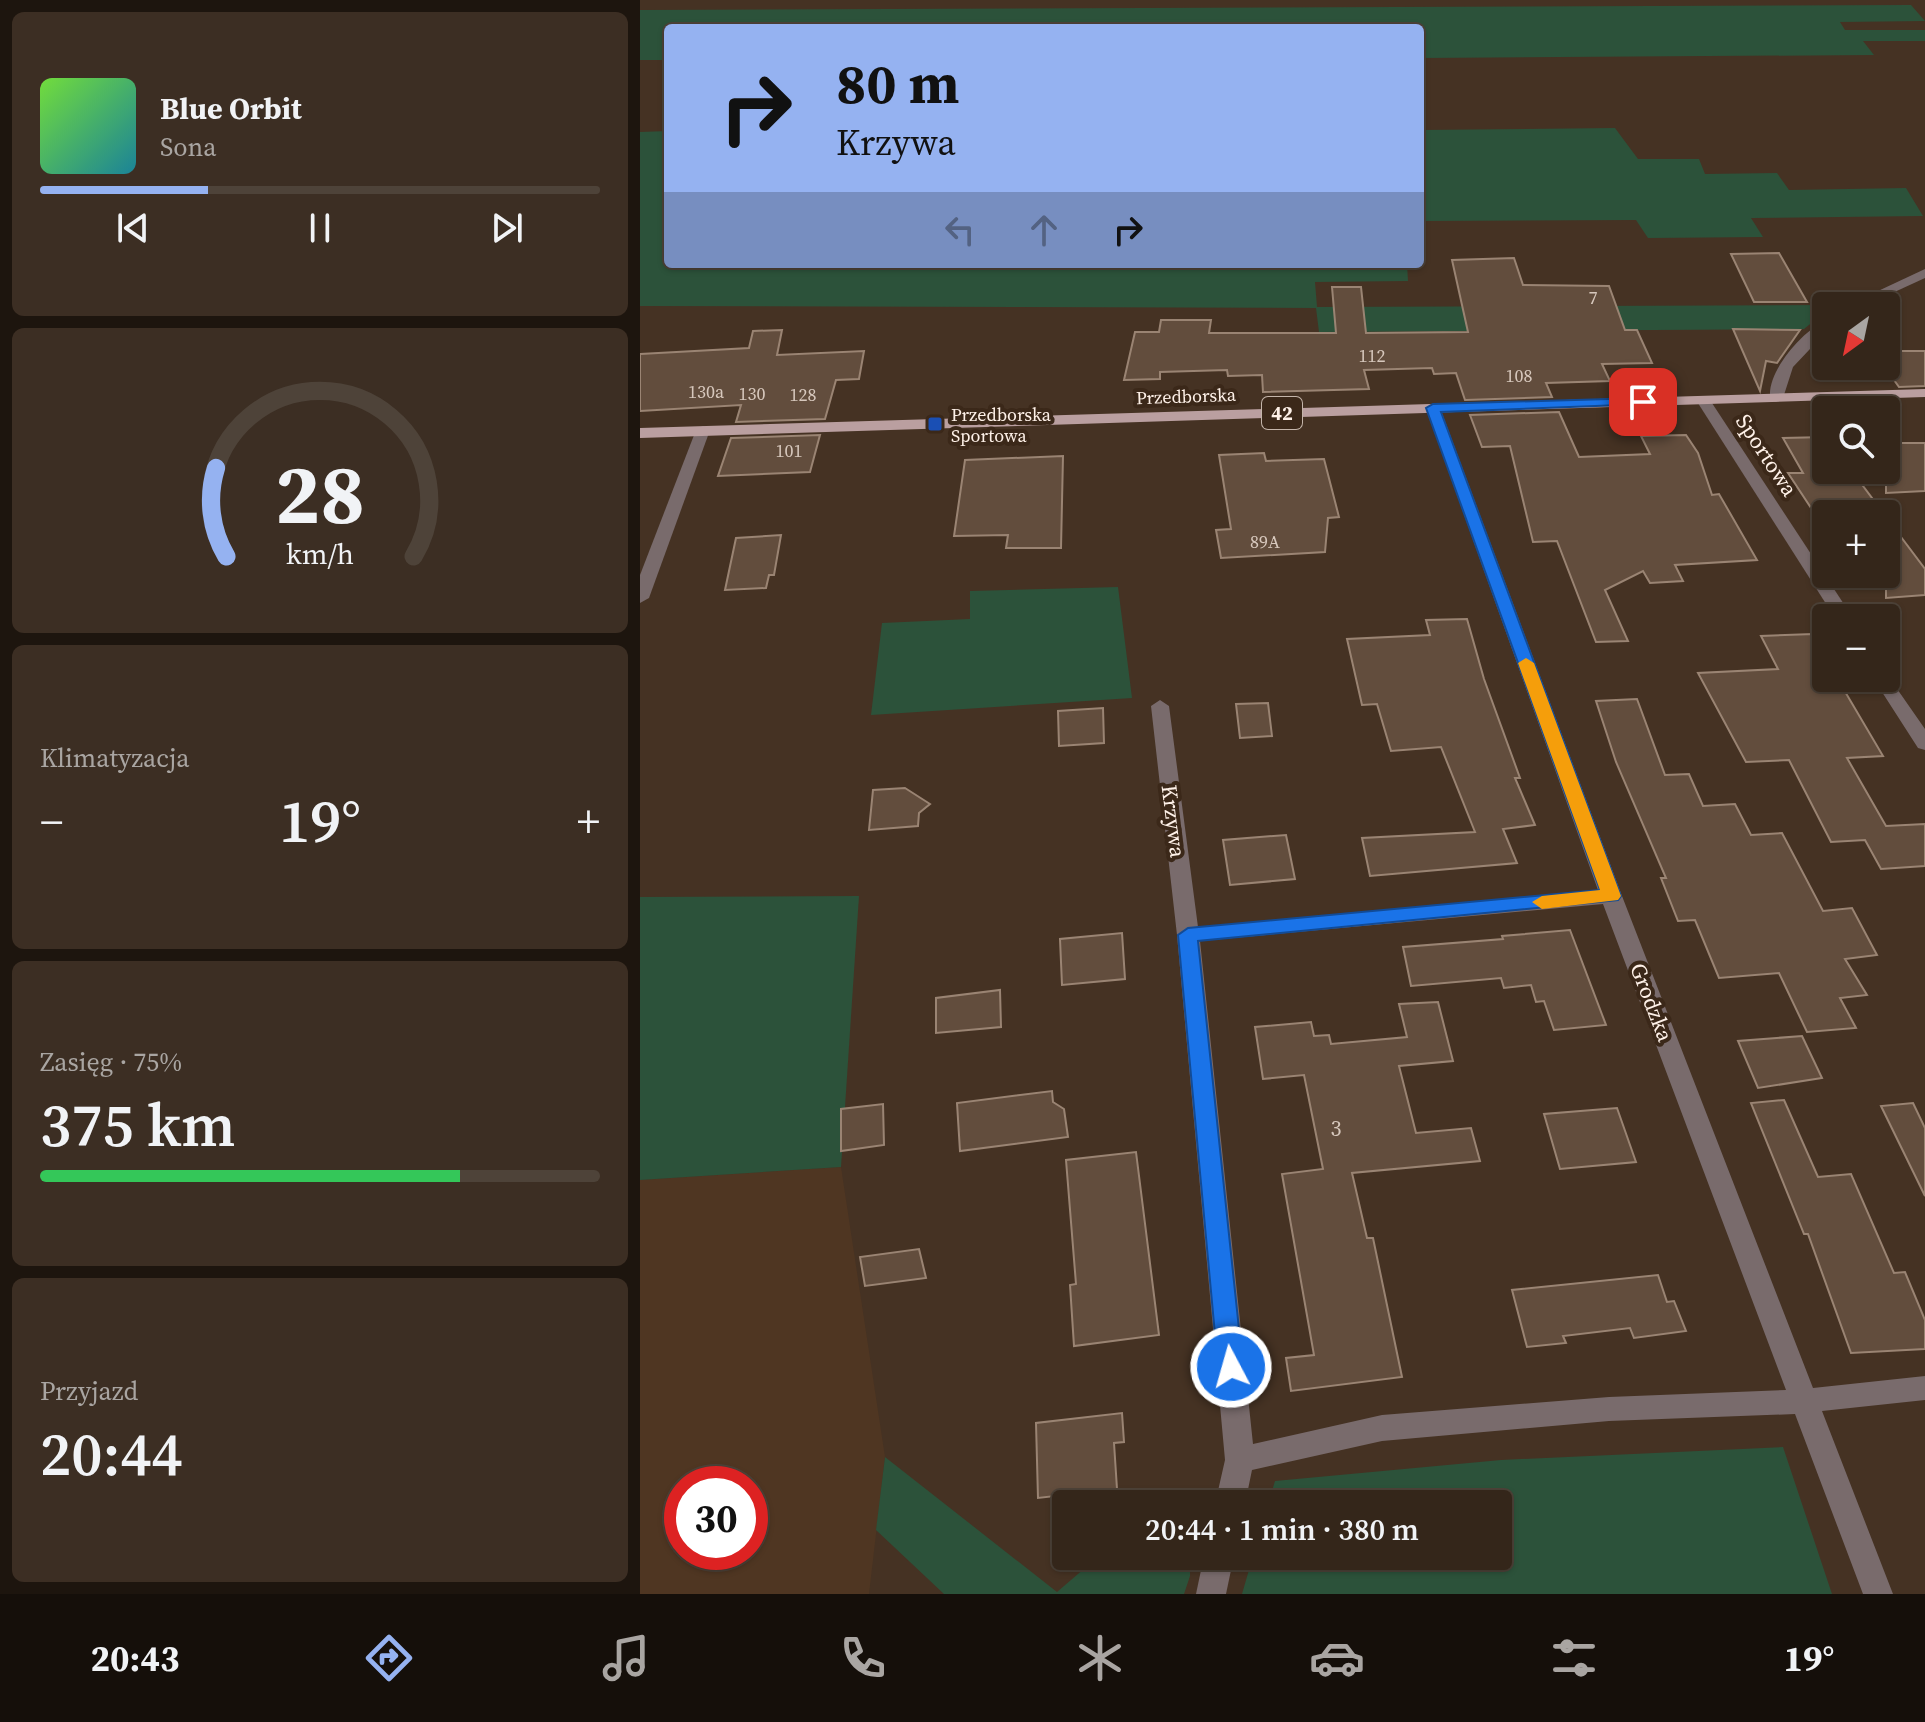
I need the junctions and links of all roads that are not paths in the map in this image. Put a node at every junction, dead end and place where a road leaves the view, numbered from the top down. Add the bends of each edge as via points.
1 (1925, 273) edge
2 (1884, 292) edge
3 (1812, 337) edge
4 (1925, 393) edge
5 (1776, 398) junction
6 (1703, 400) junction
7 (1433, 408) junction
8 (703, 430) junction
9 (640, 433) edge
10 (640, 598) edge
11 (1835, 604) edge
12 (1891, 692) edge
13 (1160, 706) dead end
14 (1925, 744) edge
15 (1611, 896) junction
16 (1188, 935) junction
17 (1925, 1388) edge
18 (1805, 1401) junction
19 (1240, 1460) junction
20 (1233, 1490) edge
21 (1216, 1570) edge
22 (1211, 1594) edge
23 (1878, 1594) edge

1 - 2 street
3 - 5 street via 1776,383
4 - 5 main road, Przedborska / 42
5 - 6 main road, Przedborska / 42
6 - 7 main road, Przedborska / 42
6 - 11 street, Sportowa
7 - 8 main road, Przedborska / 42
7 - 15 street, Grodzka
8 - 9 main road, Przedborska / 42
8 - 10 street
12 - 14 street
13 - 16 street, Krzywa
15 - 16 street
15 - 18 street, Grodzka
16 - 19 street, Krzywa
17 - 18 street
18 - 19 street via 1609,1409 1382,1428
18 - 23 street, Grodzka
19 - 20 street, Krzywa
21 - 22 street

